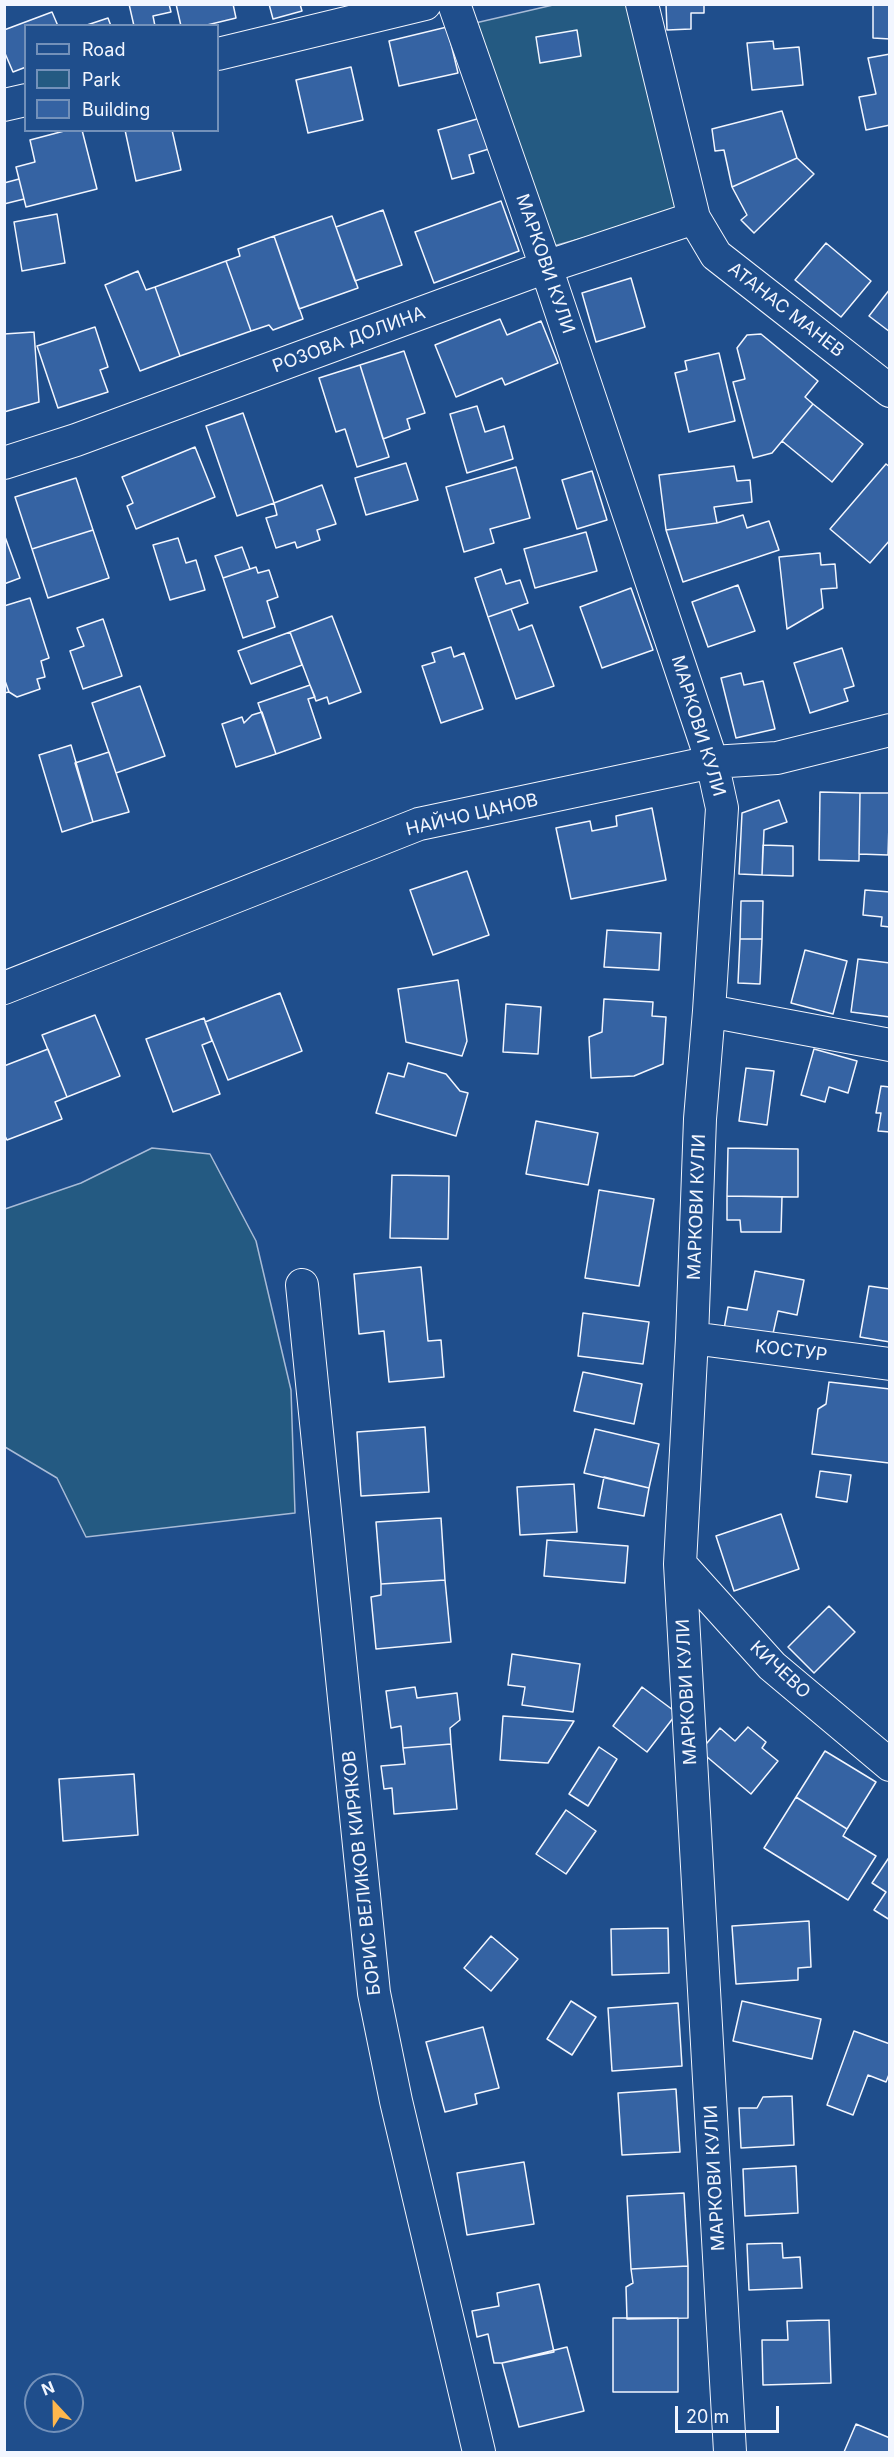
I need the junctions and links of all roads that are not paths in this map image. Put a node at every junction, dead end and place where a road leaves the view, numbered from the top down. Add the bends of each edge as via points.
1 (425, 4) edge
2 (454, 4) edge
3 (642, 4) edge
4 (219, 54) edge
5 (24, 100) edge
6 (4, 105) edge
7 (694, 218) junction
8 (546, 267) junction
9 (890, 391) edge
10 (4, 464) edge
11 (890, 730) edge
12 (712, 762) junction
13 (4, 988) edge
14 (709, 1011) junction
15 (890, 1045) edge
16 (302, 1285) dead end
17 (692, 1338) junction
18 (890, 1364) edge
19 (680, 1564) junction
20 (890, 1765) edge
21 (479, 2452) edge
22 (730, 2452) edge

1 - 4 street
2 - 8 street, МАРКОВИ КУЛИ
3 - 7 street, АТАНАС МАНЕВ
5 - 6 street
7 - 8 street, РОЗОВА ДОЛИНА
7 - 9 street, АТАНАС МАНЕВ via 717,255
8 - 10 street, РОЗОВА ДОЛИНА
8 - 12 street, МАРКОВИ КУЛИ
11 - 12 street, НАЙЧО ЦАНОВ via 777,758
12 - 13 street, НАЙЧО ЦАНОВ via 419,824
12 - 14 street, МАРКОВИ КУЛИ via 722,808
14 - 15 street
14 - 17 street, МАРКОВИ КУЛИ via 700,1119
16 - 21 street, БОРИС ВЕЛИКОВ КИРЯКОВ via 374,1993
17 - 18 street, КОСТУР
17 - 19 street, МАРКОВИ КУЛИ
19 - 20 street, КИЧЕВО via 772,1666
19 - 22 street, МАРКОВИ КУЛИ

